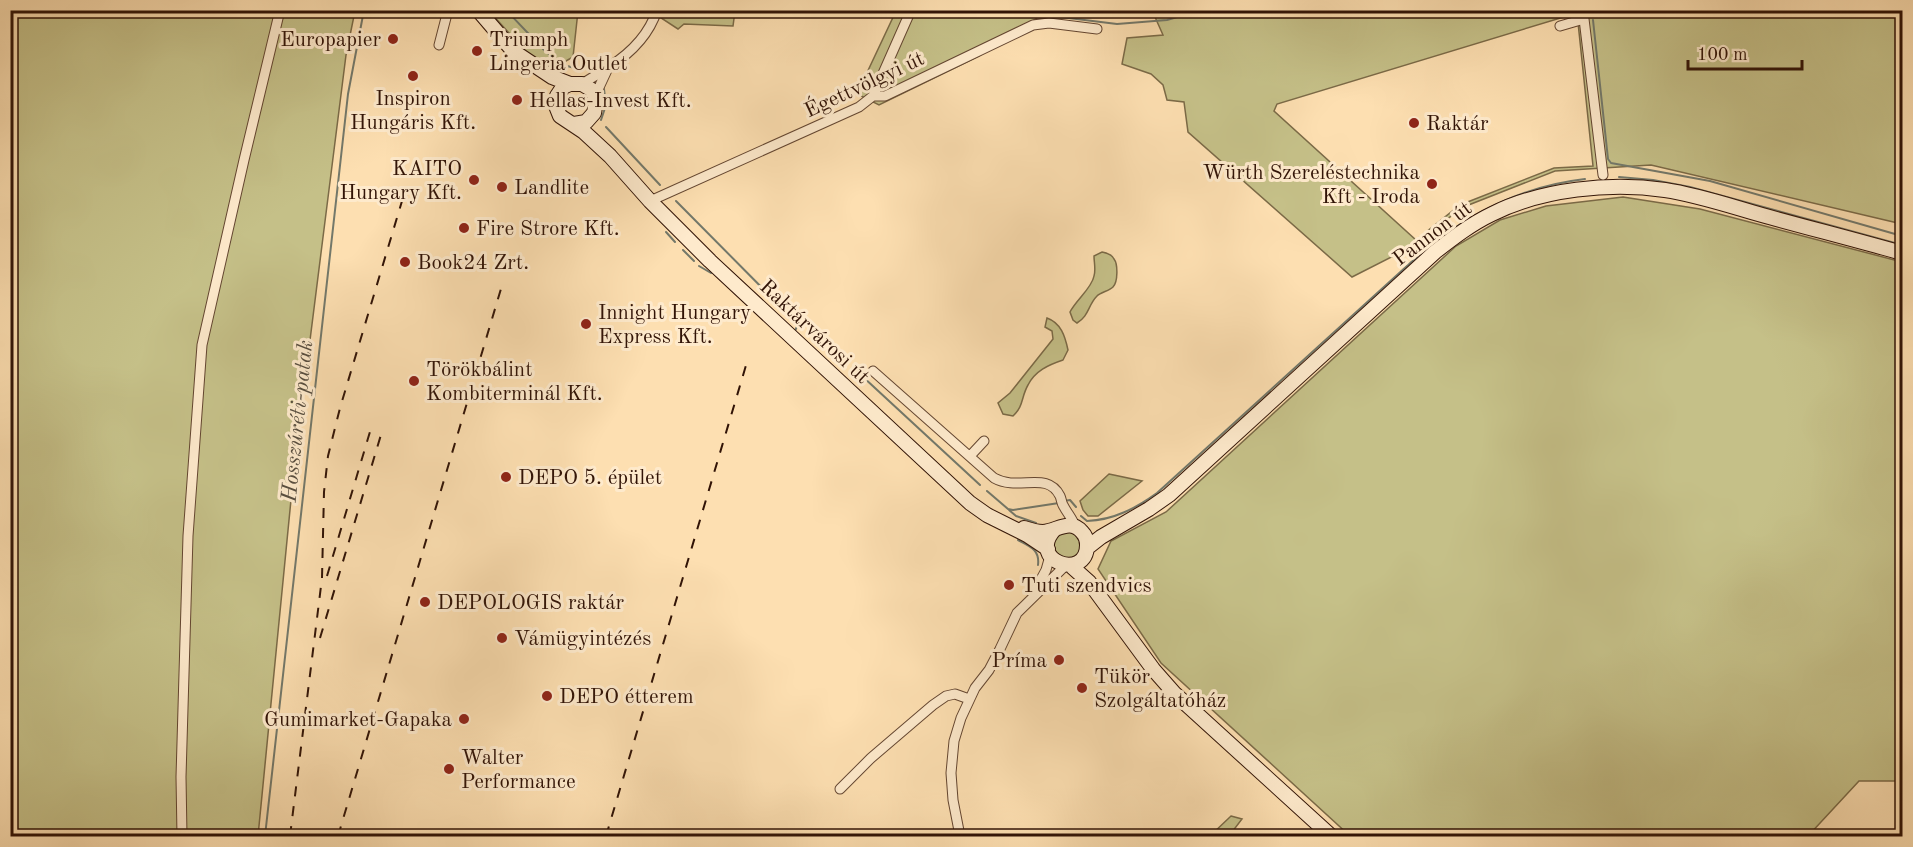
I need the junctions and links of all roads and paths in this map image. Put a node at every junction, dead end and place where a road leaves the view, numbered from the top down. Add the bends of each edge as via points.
1 (280, 10) edge
2 (448, 10) edge
3 (478, 10) edge
4 (657, 10) edge
5 (912, 10) edge
6 (1560, 26) dead end
7 (1097, 28) dead end
8 (439, 45) dead end
9 (516, 53) junction
10 (609, 67) dead end
11 (576, 84) junction
12 (557, 96) junction
13 (596, 96) junction
14 (873, 96) junction
15 (592, 117) junction
16 (574, 124) junction
17 (610, 156) junction
18 (1603, 175) dead end
19 (650, 201) junction
20 (1902, 253) edge
21 (873, 371) dead end
22 (984, 441) dead end
23 (970, 456) junction
24 (1063, 505) junction
25 (1136, 517) junction
26 (1003, 523) junction
27 (1076, 527) junction
28 (1056, 528) junction
29 (1086, 551) junction
30 (1049, 552) junction
31 (1068, 565) junction
32 (1033, 596) junction
33 (1124, 628) junction
34 (969, 699) junction
35 (840, 789) dead end
36 (182, 837) edge
37 (960, 837) edge
38 (1331, 837) edge

1 - 36 street via 202,345 188,536
2 - 8 street
3 - 9 main road, Raktárvárosi út
4 - 10 street via 636,46
5 - 14 street
6 - 18 street via 1584,19
7 - 14 street, Égettvölgyi út via 1033,25 885,96
9 - 11 main road, Raktárvárosi út via 545,73
9 - 12 main road, Raktárvárosi út via 549,83
11 - 12 main road via 563,87
11 - 13 main road, Raktárvárosi út via 592,90
11 - 13 street via 608,68
12 - 16 main road, Raktárvárosi út via 558,113
13 - 15 main road
14 - 19 street, Égettvölgyi út via 859,106
15 - 16 main road
15 - 17 main road, Raktárvárosi út via 596,135
16 - 17 main road, Raktárvárosi út
17 - 19 main road, Raktárvárosi út
19 - 26 main road, Raktárvárosi út via 970,504
20 - 25 main road, Pannon út via 1665,190 1604,186 1569,191 1493,213 1435,252 1169,495
21 - 23 street
22 - 23 street
23 - 24 street via 1006,484 1049,484
24 - 27 street
24 - 28 street
25 - 27 main road, Pannon út via 1102,528
25 - 29 main road, Pannon út
26 - 28 main road, Raktárvárosi út via 1038,532
26 - 30 main road, Raktárvárosi út
27 - 28 main road, Raktárvárosi út
27 - 29 main road via 1085,537
28 - 30 main road via 1048,540
29 - 31 main road via 1078,562
29 - 33 main road via 1094,578
30 - 31 main road, Raktárvárosi út via 1057,562
30 - 32 street via 1046,570
31 - 32 street
31 - 33 main road, Raktárvárosi út via 1084,577
32 - 34 street via 1017,613 989,670
33 - 38 main road via 1175,693
34 - 35 street via 955,694 933,705
34 - 37 street via 956,733 951,766

